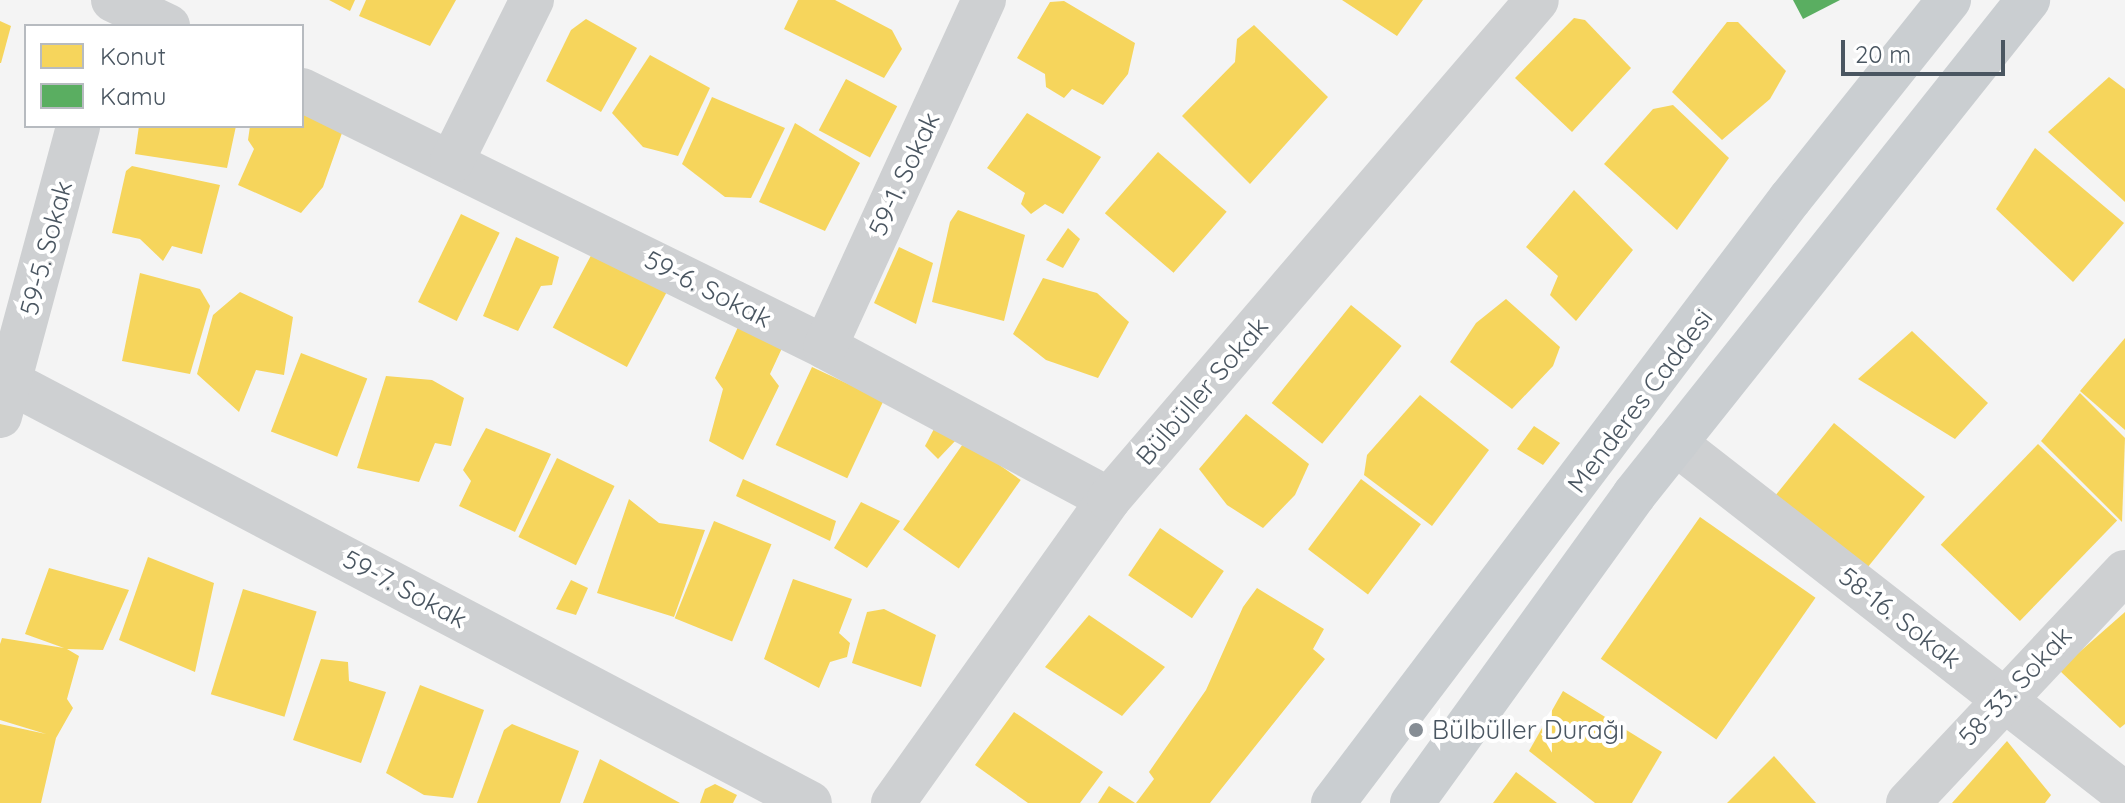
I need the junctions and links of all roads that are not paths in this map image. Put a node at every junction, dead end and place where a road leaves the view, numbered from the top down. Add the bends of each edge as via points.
1 (112, 0) edge
2 (532, 0) edge
3 (984, 0) edge
4 (1537, 0) edge
5 (1949, 0) edge
6 (2028, 0) edge
7 (106, 24) edge
8 (164, 24) edge
9 (304, 91) edge
10 (77, 128) edge
11 (452, 161) junction
12 (825, 347) junction
13 (4, 392) edge
14 (1675, 443) junction
15 (1109, 499) junction
16 (2125, 572) edge
17 (2001, 698) junction
18 (2125, 794) edge
19 (810, 803) edge
20 (893, 803) edge
21 (1333, 803) edge
22 (1412, 803) edge
23 (1908, 803) edge

1 - 7 street
1 - 8 street
2 - 11 street
3 - 12 street, 59-1. Sokak
4 - 15 street, Bülbüller Sokak
5 - 21 main road, Menderes Caddesi via 1790,199
6 - 14 main road, Menderes Caddesi
9 - 11 street, 59-6. Sokak
10 - 13 street, 59-5. Sokak
11 - 12 street, 59-6. Sokak
12 - 15 street, 59-6. Sokak
13 - 19 street, 59-7. Sokak
14 - 17 street, 58-16. Sokak
14 - 22 main road, Menderes Caddesi
15 - 20 street, Bülbüller Sokak
16 - 17 street, 58-33. Sokak
17 - 18 street, 58-16. Sokak
17 - 23 street, 58-33. Sokak

